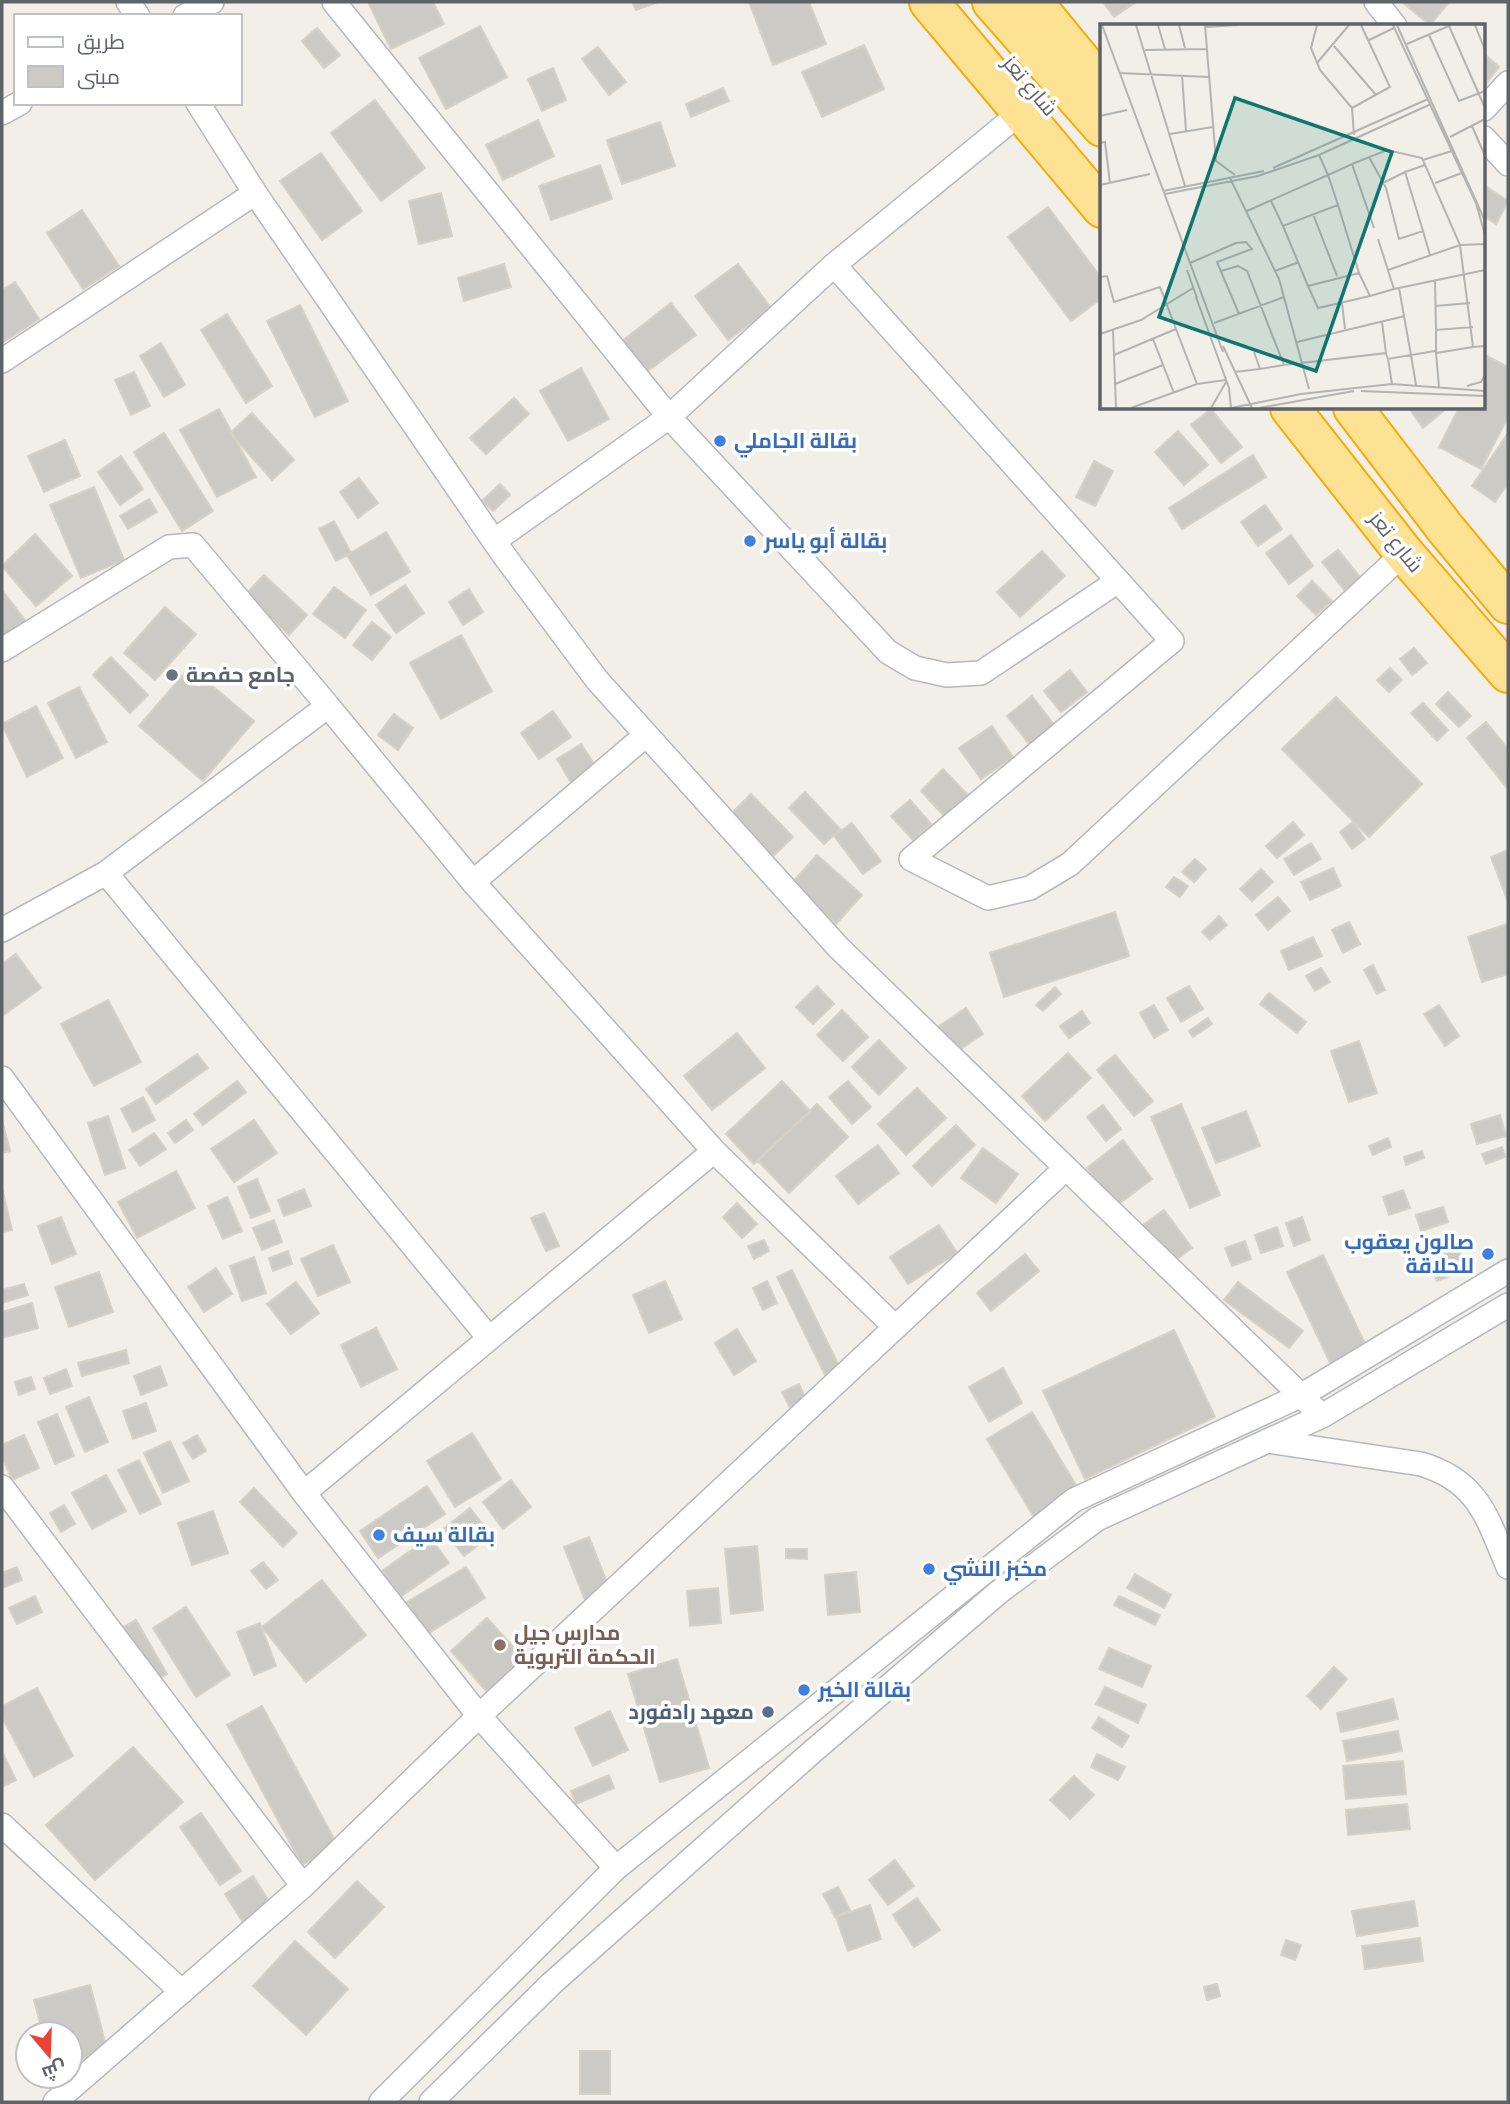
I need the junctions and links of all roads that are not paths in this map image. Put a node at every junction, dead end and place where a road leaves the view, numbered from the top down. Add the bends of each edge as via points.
1 (212, 2) edge
2 (334, 2) edge
3 (929, 2) edge
4 (958, 2) edge
5 (992, 2) edge
6 (1033, 2) edge
7 (1376, 2) edge
8 (189, 14) edge
9 (1393, 24) edge
10 (1508, 83) edge
11 (1100, 84) edge
12 (199, 105) edge
13 (1486, 106) edge
14 (1020, 113) junction
15 (1100, 125) edge
16 (1486, 140) edge
17 (1508, 164) edge
18 (1100, 169) edge
19 (255, 193) junction
20 (1100, 206) edge
21 (834, 265) junction
22 (2, 361) edge
23 (1292, 410) edge
24 (1355, 410) edge
25 (669, 417) junction
26 (494, 541) junction
27 (1404, 554) junction
28 (1118, 581) junction
29 (1508, 604) edge
30 (2, 650) edge
31 (1508, 673) edge
32 (328, 706) junction
33 (646, 735) junction
34 (106, 873) junction
35 (472, 882) junction
36 (2, 930) edge
37 (2, 1078) edge
38 (714, 1151) junction
39 (1065, 1168) junction
40 (1508, 1271) edge
41 (1508, 1305) edge
42 (895, 1327) junction
43 (489, 1338) junction
44 (1302, 1395) junction
45 (1322, 1416) junction
46 (1267, 1441) junction
47 (2, 1487) edge
48 (304, 1493) junction
49 (1508, 1567) edge
50 (479, 1716) junction
51 (2, 1825) edge
52 (616, 1868) junction
53 (303, 1886) junction
54 (182, 1992) junction
55 (55, 2102) edge
56 (381, 2102) edge
57 (432, 2102) edge

1 - 8 street
2 - 25 street
3 - 14 highway
4 - 18 highway, شارع تعز
5 - 15 highway, شارع تعز
6 - 11 highway
7 - 9 street
10 - 13 street
12 - 19 street
14 - 20 highway
14 - 21 street
16 - 17 street
19 - 22 street
19 - 26 street
21 - 25 street
21 - 28 street
23 - 27 highway, شارع تعز
24 - 29 highway
25 - 26 street
25 - 28 street via 888,652 915,668 947,675 981,673
26 - 33 street via 597,680
27 - 28 street via 1070,864 1030,888 988,898 911,859 1172,641
27 - 31 highway, شارع تعز
30 - 32 street via 169,547 193,545
32 - 34 street
32 - 35 street
33 - 35 street
33 - 39 street via 838,947
34 - 36 street
34 - 43 street
35 - 38 street
37 - 48 street
38 - 42 street
38 - 43 street
39 - 42 street
39 - 44 street
40 - 44 street
41 - 45 street
42 - 50 street
43 - 48 street
44 - 45 street
44 - 52 street via 1074,1500
45 - 46 street
46 - 49 street via 1445,1471 1482,1506
46 - 57 street via 1097,1519 999,1592 572,1966
47 - 53 street
48 - 50 street
50 - 52 street
50 - 53 street
51 - 54 street
52 - 56 street
53 - 54 street
54 - 55 street

